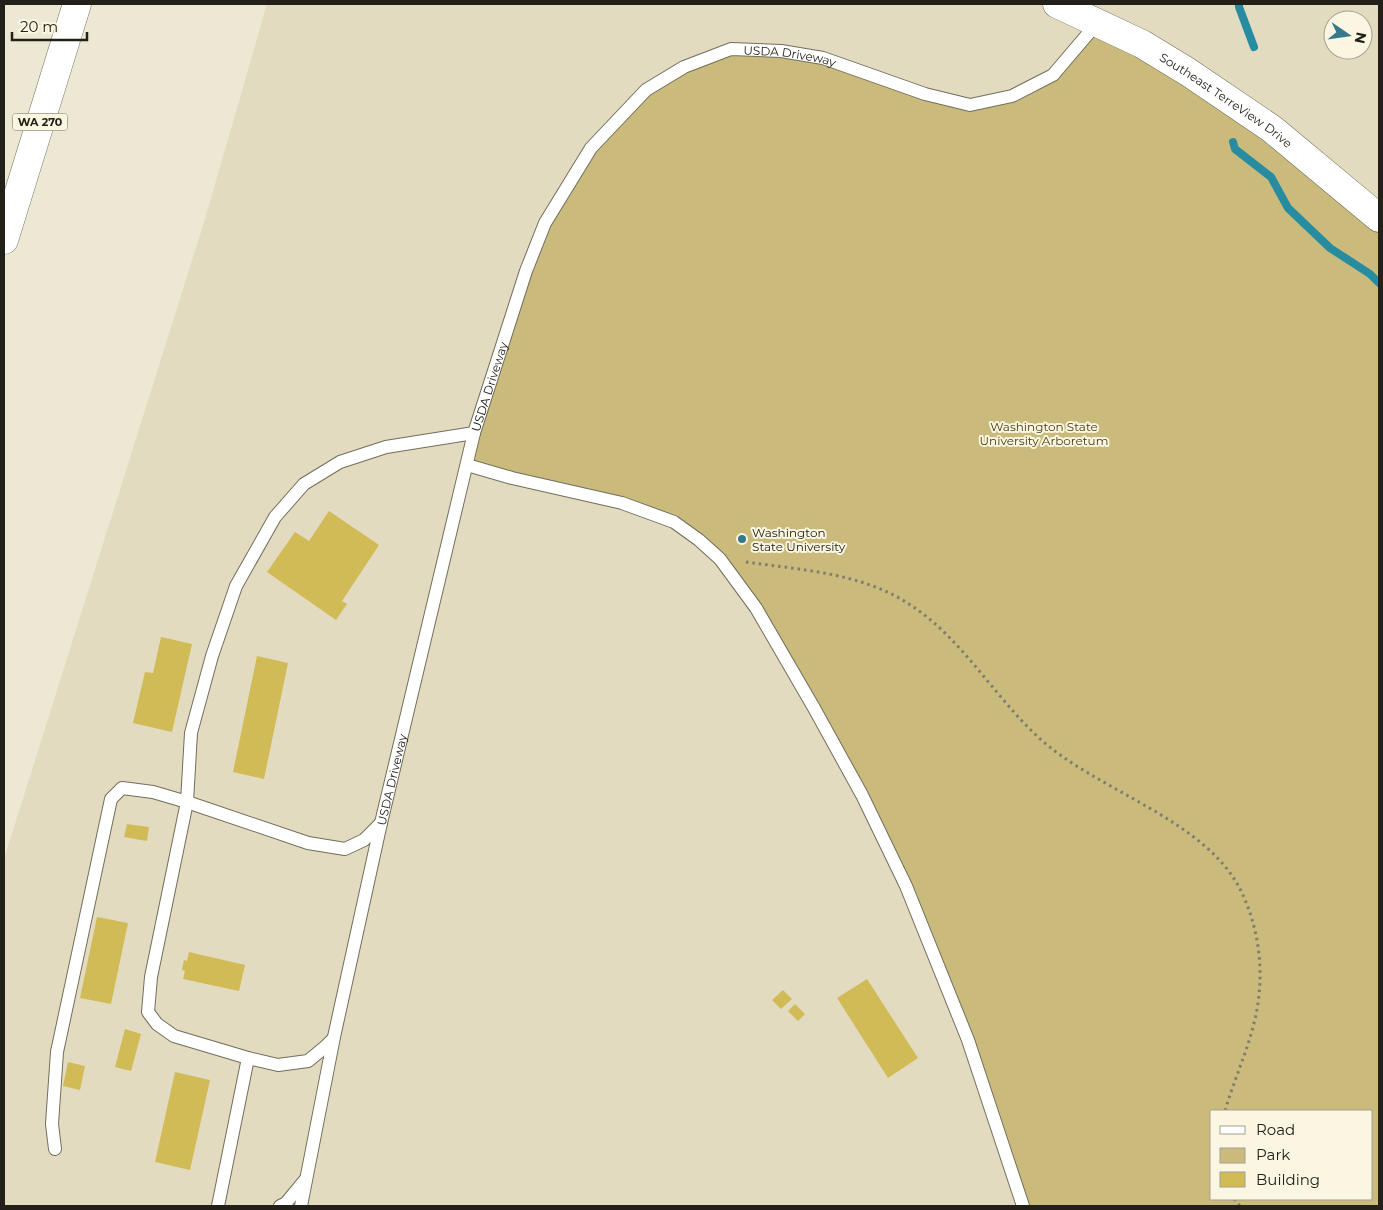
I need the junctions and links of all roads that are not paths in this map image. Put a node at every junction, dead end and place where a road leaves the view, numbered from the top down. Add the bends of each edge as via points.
1 (77, 4) edge
2 (1057, 4) edge
3 (1098, 22) junction
4 (1379, 218) edge
5 (4, 240) edge
6 (474, 433) junction
7 (467, 465) junction
8 (187, 802) junction
9 (380, 823) junction
10 (334, 1037) junction
11 (248, 1058) junction
12 (56, 1149) dead end
13 (307, 1178) junction
14 (218, 1206) edge
15 (280, 1206) edge
16 (301, 1206) edge
17 (1023, 1206) edge

1 - 5 main road, WA 270
2 - 3 main road, Southeast TerreView Drive
3 - 4 main road, Southeast TerreView Drive via 1150,48 1272,129
3 - 6 lane, USDA Driveway via 1053,75 1012,96 970,105 924,94 823,58 781,51 731,49 684,66 646,90 591,148 545,223 526,271
6 - 7 lane, USDA Driveway
6 - 8 lane via 386,447 340,462 304,484 274,517 236,586 212,656 191,732
7 - 9 lane, USDA Driveway
7 - 17 lane via 622,503 674,522 720,559 756,608 814,708 862,795 906,886 968,1040
8 - 9 lane via 308,844 345,849 364,840
8 - 11 lane via 151,977 148,1012 157,1024 174,1036
8 - 12 lane via 153,792 122,788 110,799 56,1052 52,1124
9 - 10 lane, USDA Driveway
10 - 11 lane via 308,1061 278,1065
10 - 13 lane, USDA Driveway
11 - 14 lane
13 - 15 lane
13 - 16 lane, USDA Driveway

